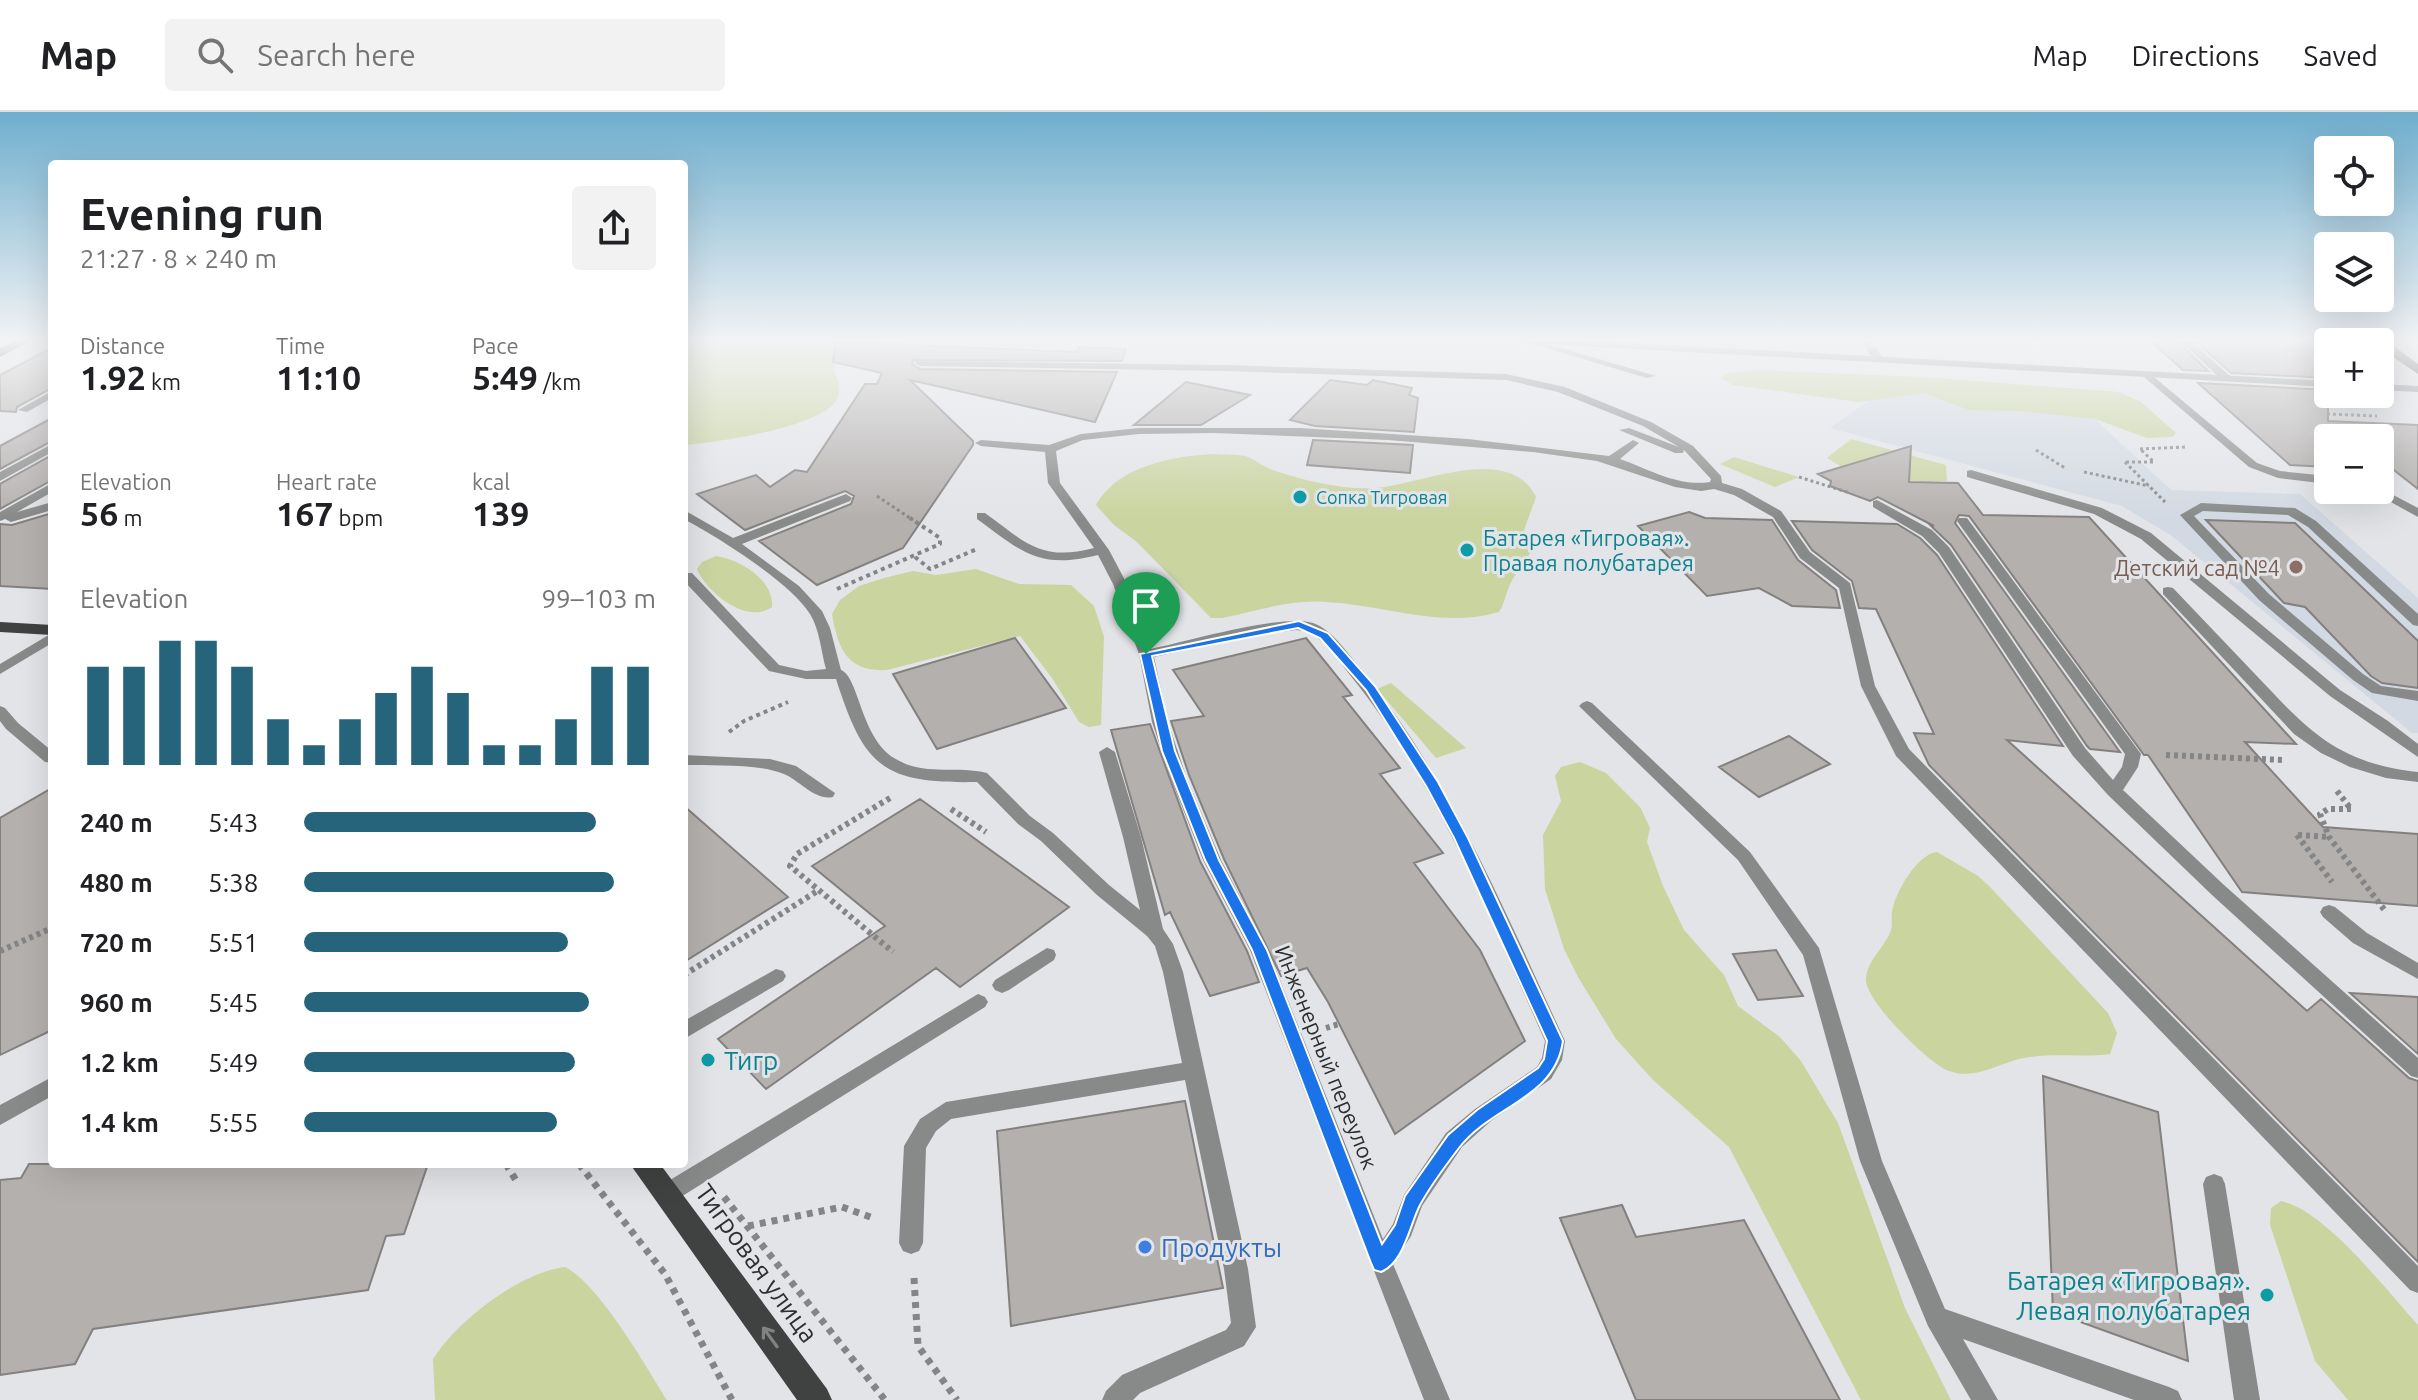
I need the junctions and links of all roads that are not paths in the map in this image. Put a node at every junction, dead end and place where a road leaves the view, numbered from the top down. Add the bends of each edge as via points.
1 (43, 399) edge
2 (1591, 399) edge
3 (2176, 399) edge
4 (23, 410) dead end
5 (1625, 430) dead end
6 (981, 443) dead end
7 (1633, 443) dead end
8 (48, 449) edge
9 (1050, 449) junction
10 (1699, 459) junction
11 (1611, 460) junction
12 (1971, 474) dead end
13 (0, 477) edge
14 (2314, 478) edge
15 (1715, 485) junction
16 (48, 490) edge
17 (846, 498) road end
18 (2394, 500) edge
19 (1877, 504) dead end
20 (48, 507) edge
21 (2418, 513) edge
22 (688, 516) edge
23 (981, 516) dead end
24 (0, 520) edge
25 (1963, 521) dead end
26 (733, 543) junction
27 (1100, 550) junction
28 (688, 577) edge
29 (2168, 591) dead end
30 (2418, 622) edge
31 (0, 627) edge
32 (48, 630) edge
33 (48, 640) edge
34 (1146, 654) junction
35 (0, 670) edge
36 (834, 673) junction
37 (2418, 696) edge
38 (1587, 706) dead end
39 (0, 711) edge
40 (1107, 752) dead end
41 (2418, 752) edge
42 (48, 756) edge
43 (688, 760) edge
44 (2418, 777) edge
45 (2114, 791) junction
46 (827, 793) dead end
47 (2329, 912) dead end
48 (1154, 931) junction
49 (1047, 955) dead end
50 (2418, 972) edge
51 (776, 976) dead end
52 (1002, 985) dead end
53 (978, 1002) dead end
54 (688, 1029) edge
55 (1192, 1070) junction
56 (2418, 1070) edge
57 (48, 1088) edge
58 (0, 1116) edge
59 (647, 1168) edge
60 (2214, 1184) dead end
61 (668, 1193) junction
62 (911, 1243) road end
63 (1381, 1263) junction
64 (2418, 1282) edge
65 (1937, 1318) junction
66 (816, 1400) edge
67 (1115, 1400) edge
68 (1437, 1400) edge
69 (1985, 1400) edge
70 (2169, 1400) edge
71 (2247, 1400) edge

1 - 4 street
2 - 10 street via 1671,437
3 - 14 street via 2253,465
5 - 10 street
6 - 9 street
7 - 11 street
8 - 13 street
9 - 11 street via 1058,441 1096,434 1284,431 1501,444
9 - 27 street, Инженерный переулок via 1054,483
10 - 15 street via 1717,479
11 - 15 street via 1671,483
12 - 41 street via 2098,511 2146,536 2335,693
15 - 64 street via 1777,514 1805,555 1845,586 1868,686 1902,752
16 - 24 street
17 - 26 street
18 - 21 street
19 - 45 street via 1927,533 1944,550 2079,752
20 - 24 street
22 - 26 street
23 - 27 street via 1039,555
25 - 45 street via 2133,754
26 - 36 street via 817,615
27 - 34 street, Инженерный переулок via 1120,584
28 - 36 street via 774,668 806,675
29 - 44 street via 2300,731 2344,759 2385,775
30 - 37 street via 2312,524 2291,511 2201,507 2186,515 2264,597 2358,677 2377,690
31 - 32 main road
33 - 35 street
34 - 63 street, Инженерный переулок via 1168,751 1212,860 1259,950
34 - 63 street via 1299,625 1324,636 1371,688 1433,785 1555,1041 1544,1073 1454,1140 1412,1202 1403,1229
36 - 48 street via 843,676 874,750 932,778 981,777
38 - 65 street via 1744,856 1812,953 1871,1161
39 - 42 street
40 - 48 street
43 - 46 street via 770,764
45 - 56 street
47 - 50 street via 2360,938
48 - 55 street via 1173,972
49 - 52 street
51 - 54 street
53 - 61 street
55 - 62 street via 946,1111 928,1125 915,1146
55 - 67 street via 1244,1327 1235,1338 1131,1384
57 - 58 street
59 - 61 main road, Тигровая улица
60 - 71 street
66 -> 61 main road, Тигровая улица
63 - 68 street, Инженерный переулок
65 - 69 street
65 - 70 street

